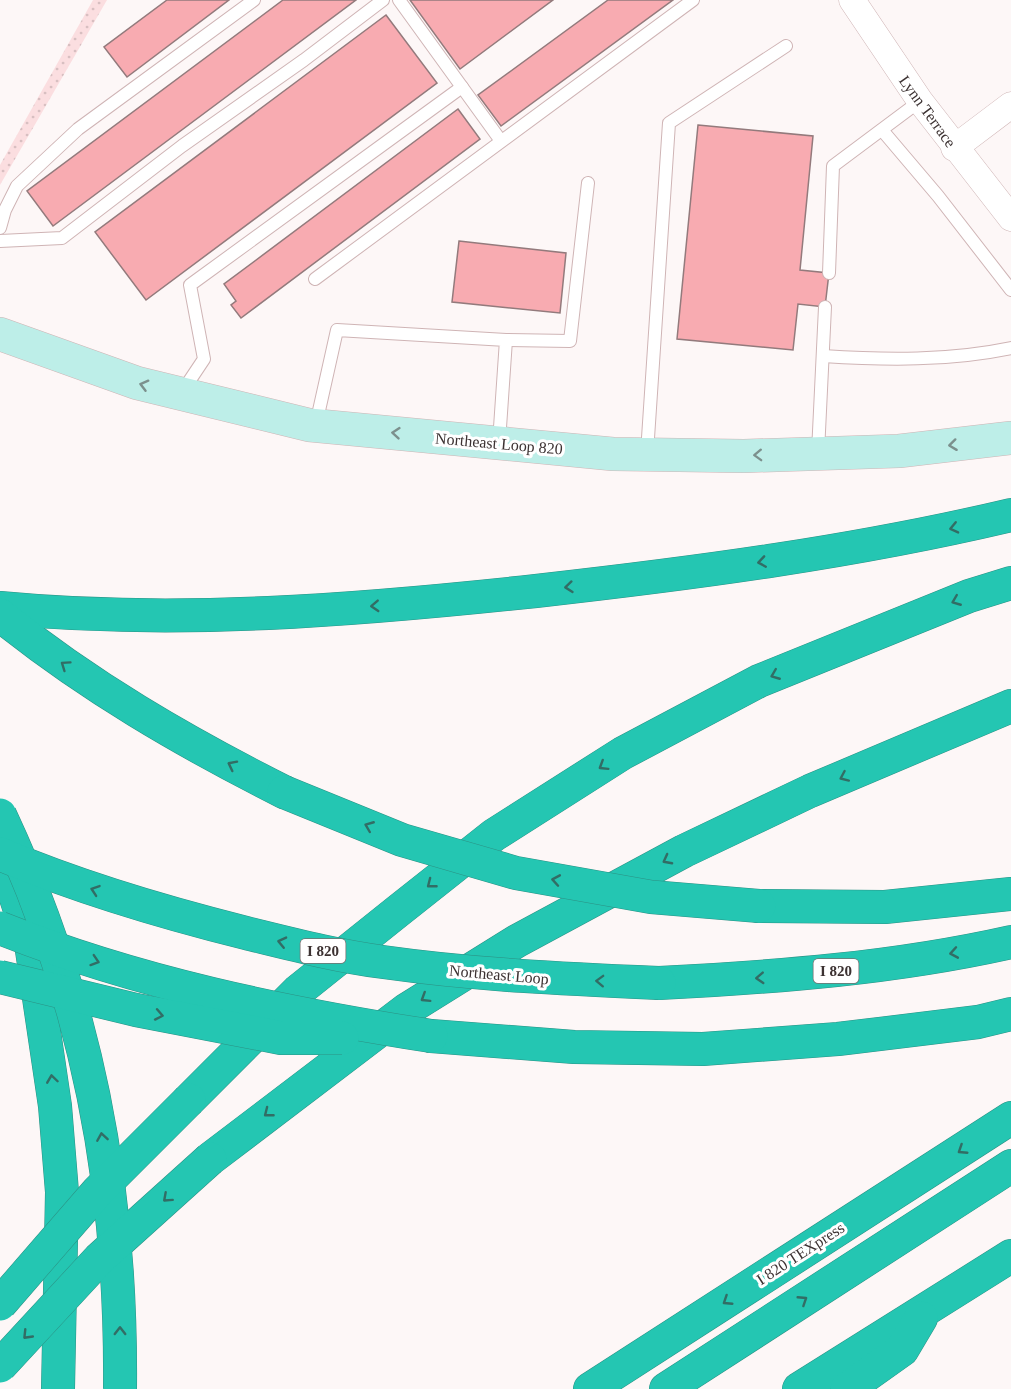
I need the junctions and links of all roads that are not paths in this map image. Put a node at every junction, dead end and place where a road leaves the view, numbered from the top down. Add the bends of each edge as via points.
1 (254, 0) edge
2 (383, 0) edge
3 (399, 0) edge
4 (693, 0) edge
5 (852, 0) edge
6 (786, 46) dead end
7 (462, 87) junction
8 (920, 101) junction
9 (1011, 105) edge
10 (882, 130) junction
11 (501, 141) junction
12 (954, 148) junction
13 (588, 183) dead end
14 (1011, 218) edge
15 (0, 228) edge
16 (0, 241) edge
17 (829, 273) dead end
18 (315, 279) dead end
19 (1011, 290) edge
20 (825, 307) dead end
21 (0, 334) edge
22 (506, 340) junction
23 (1011, 348) edge
24 (823, 356) junction
25 (180, 394) junction
26 (315, 426) junction
27 (1011, 438) edge
28 (499, 443) junction
29 (818, 453) junction
30 (647, 454) junction
31 (1011, 515) edge
32 (1011, 583) edge
33 (0, 608) edge
34 (0, 615) edge
35 (1011, 706) edge
36 (0, 815) edge
37 (0, 848) edge
38 (0, 854) edge
39 (1011, 894) edge
40 (0, 928) edge
41 (1011, 942) edge
42 (0, 977) edge
43 (1011, 1014) edge
44 (431, 1036) junction
45 (1011, 1118) edge
46 (1011, 1166) edge
47 (1011, 1256) edge
48 (0, 1304) edge
49 (929, 1306) junction
50 (0, 1366) edge
51 (58, 1389) edge
52 (120, 1389) edge
53 (590, 1389) edge
54 (666, 1389) edge
55 (799, 1389) edge
56 (847, 1389) edge

1 - 15 lane via 78,129 17,186
2 - 16 lane via 62,238
3 - 7 lane
4 - 11 lane
5 - 8 street, Lynn Terrace
6 - 30 lane via 669,123
7 - 11 lane
7 - 25 lane via 190,285 204,360
8 - 10 lane
8 - 12 street, Lynn Terrace
9 - 12 street
10 - 17 lane via 833,166
10 - 19 lane
11 - 18 lane
12 - 14 street, Lynn Terrace
13 - 22 lane via 570,341
20 - 24 lane
25 -> 21 main road, Northeast Loop 820 via 137,383
22 - 26 lane via 337,330
22 - 28 lane
23 - 24 lane via 896,361
24 - 29 lane
25 - 26 main road, Northeast Loop 820
28 -> 26 main road, Northeast Loop 820
27 -> 29 main road, Northeast Loop 820 via 899,451
28 - 30 main road, Northeast Loop 820
29 -> 30 main road, Northeast Loop 820
31 -> 33 highway via 948,530 681,575 414,604 161,616
32 -> 48 highway, bridge via 969,596 759,681 623,753 494,835 298,991 98,1191
39 -> 34 highway, bridge via 885,907 759,906 651,897 516,873 402,840 284,792 119,702
35 -> 50 highway, bridge via 810,791 684,851 516,941 406,1010 210,1159 99,1259
52 -> 36 highway, bridge via 121,1322 115,1230 102,1132 78,1028 48,930
51 -> 37 highway via 63,1192 56,1106 31,944
41 -> 38 highway, Northeast Loop / I 820, bridge via 874,967 770,977 659,983 525,978 381,962 287,943 158,911 46,874
40 -> 44 highway, bridge via 141,976 308,1017
42 -> 44 highway, bridge via 136,1010 281,1038
43 - 44 highway via 978,1022 827,1040 703,1049 574,1047
45 -> 53 highway, I 820 TEXpress
54 -> 46 highway
47 - 49 highway
49 - 55 highway
49 - 56 highway via 902,1350

